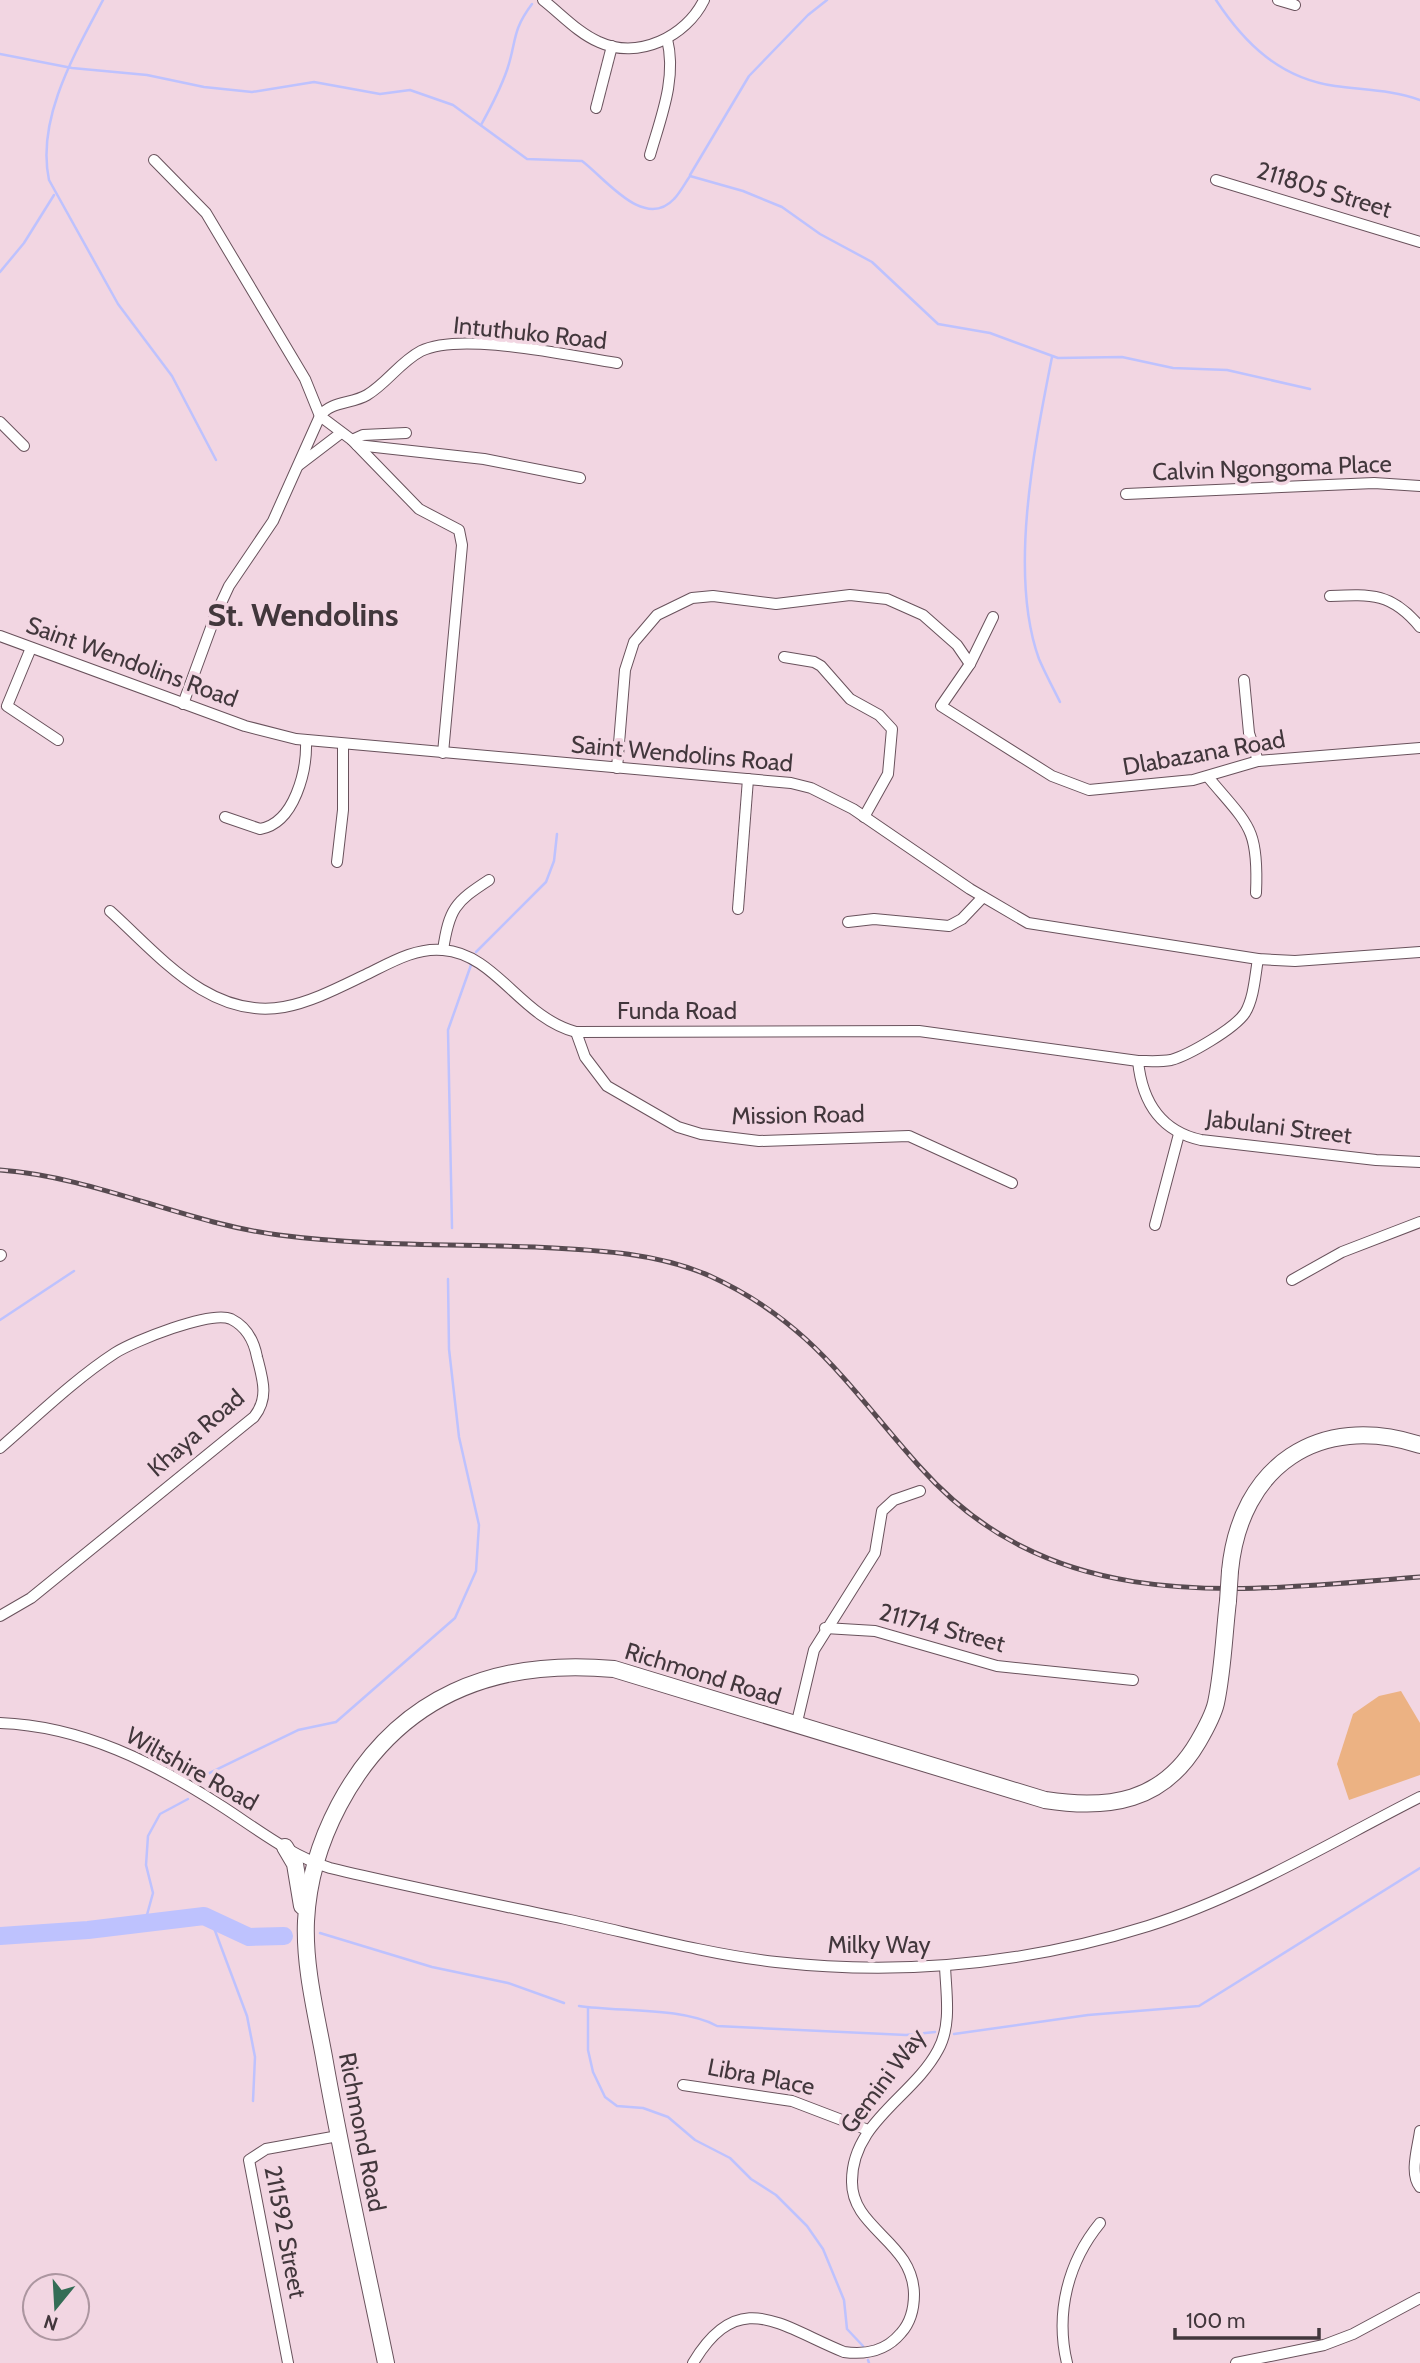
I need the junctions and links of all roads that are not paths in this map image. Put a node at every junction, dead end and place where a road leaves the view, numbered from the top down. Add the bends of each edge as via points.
1 (543, 0) edge
2 (704, 0) edge
3 (1278, 0) edge
4 (1295, 5) dead end
5 (667, 39) junction
6 (612, 46) junction
7 (596, 108) dead end
8 (650, 155) dead end
9 (154, 160) dead end
10 (1216, 180) dead end
11 (1420, 242) edge
12 (617, 363) dead end
13 (320, 416) junction
14 (0, 422) edge
15 (341, 433) junction
16 (407, 433) dead end
17 (354, 442) junction
18 (24, 446) dead end
19 (299, 466) junction
20 (580, 478) dead end
21 (1420, 486) edge
22 (1126, 494) dead end
23 (1330, 596) dead end
24 (993, 617) dead end
25 (1420, 627) edge
26 (0, 636) edge
27 (31, 648) junction
28 (784, 657) dead end
29 (970, 664) junction
30 (1244, 680) dead end
31 (183, 704) junction
32 (58, 740) dead end
33 (306, 741) junction
34 (343, 744) junction
35 (1420, 748) edge
36 (443, 753) junction
37 (1258, 761) junction
38 (617, 768) junction
39 (1208, 777) junction
40 (748, 779) junction
41 (225, 817) dead end
42 (864, 817) junction
43 (337, 862) dead end
44 (489, 880) dead end
45 (1256, 893) dead end
46 (983, 897) junction
47 (738, 909) dead end
48 (110, 911) dead end
49 (848, 922) dead end
50 (443, 950) junction
51 (1420, 951) edge
52 (1258, 959) junction
53 (576, 1032) junction
54 (1138, 1061) junction
55 (1179, 1134) junction
56 (1420, 1162) edge
57 (1012, 1183) dead end
58 (1420, 1222) edge
59 (1156, 1225) dead end
60 (1292, 1280) dead end
61 (1420, 1445) edge
62 (0, 1448) edge
63 (920, 1491) dead end
64 (0, 1616) edge
65 (825, 1628) junction
66 (1133, 1680) dead end
67 (0, 1723) edge
68 (796, 1726) junction
69 (1420, 1797) edge
70 (285, 1847) junction
71 (314, 1863) junction
72 (306, 1922) junction
73 (945, 1966) junction
74 (683, 2085) dead end
75 (868, 2130) junction
76 (1420, 2132) edge
77 (338, 2136) junction
78 (1420, 2187) edge
79 (1100, 2222) dead end
80 (1420, 2298) edge
81 (288, 2363) edge
82 (386, 2363) edge
83 (693, 2363) edge
84 (1067, 2363) edge
85 (1236, 2363) edge

1 - 6 street via 584,34
2 - 5 street via 692,18
3 - 4 street
5 - 6 street via 642,47
5 - 8 street via 671,73
6 - 7 street
9 - 13 street via 206,213 305,379
10 - 11 street, 211805 Street
12 - 13 street, Intuthuko Road via 471,343 434,346 402,365 370,394 331,407
13 - 15 street
13 - 19 street
14 - 18 street
15 - 17 street
15 - 19 street
16 - 17 street via 363,435
17 - 20 street via 484,458
17 - 36 street via 419,509 457,528 461,536
19 - 31 street via 266,533 229,586
21 - 22 street, Calvin Ngongoma Place via 1374,483
23 - 25 street via 1391,601 1403,607
24 - 29 street
26 - 27 street, Saint Wendolins Road
27 - 31 street, Saint Wendolins Road
27 - 32 street via 7,706
28 - 42 street via 821,666 850,699 879,715 892,729 888,774
29 - 38 street via 942,630 910,607 887,599 850,594 776,604 702,596 670,606 634,642 627,660
29 - 39 street, Dlabazana Road via 941,706 1052,776 1102,791
30 - 37 street
31 - 33 street, Saint Wendolins Road
33 - 34 street, Saint Wendolins Road
33 - 41 street via 302,778 276,822 256,829
34 - 36 street, Saint Wendolins Road
34 - 43 street
35 - 37 street, Dlabazana Road
36 - 38 street, Saint Wendolins Road
37 - 39 street, Dlabazana Road
38 - 40 street, Saint Wendolins Road
39 - 45 street via 1251,830
40 - 42 street, Saint Wendolins Road via 811,788
40 - 47 street
42 - 46 street, Saint Wendolins Road
44 - 50 street via 459,901 448,921
46 - 49 street via 949,926 874,919
46 - 52 street, Saint Wendolins Road via 1009,915 1051,929
48 - 50 street, Funda Road via 201,991 247,1007 286,1007 409,955
50 - 53 street, Funda Road via 482,964 535,1013
51 - 52 street, Saint Wendolins Road via 1295,961
52 - 54 street, Funda Road via 1251,997 1234,1024 1184,1055
53 - 54 street, Funda Road via 919,1031
53 - 57 street, Mission Road via 585,1056 607,1086 678,1127 759,1140 909,1136
54 - 55 street, Jabulani Street via 1140,1082 1152,1109
55 - 56 street, Jabulani Street
55 - 59 street
58 - 60 street via 1342,1252
61 - 68 highway, Richmond Road, bridge via 1381,1434 1357,1433 1309,1445 1282,1461 1261,1483 1244,1511 1233,1543 1216,1705 1206,1729 1167,1779 1124,1801 1089,1805 1045,1800
62 - 64 street, Khaya Road via 112,1355 144,1338 225,1318 242,1326 253,1342 265,1393 254,1417 31,1598
63 - 65 street via 894,1500 882,1511 875,1553
65 - 66 street, 211714 Street via 876,1631 997,1666
65 - 68 street via 810,1661
67 - 70 street, Wiltshire Road via 69,1733 119,1750 175,1778
68 - 71 highway, Richmond Road via 614,1669 577,1666 501,1675 430,1703 377,1748 351,1783
69 - 73 street, Milky Way via 1196,1909 1056,1951
70 - 71 street, Wiltshire Road
70 - 72 highway via 295,1864
71 - 72 highway, Richmond Road
71 - 73 street, Milky Way via 773,1961 856,1968
72 - 77 highway, Richmond Road via 312,1987
73 - 75 street, Gemini Way via 948,2014 938,2050
74 - 75 street, Libra Place via 792,2101
75 - 83 street, Gemini Way via 852,2166 854,2199 911,2271 914,2298 906,2327 884,2348 858,2354 763,2317 745,2318 716,2331
76 - 78 street via 1415,2164
77 - 81 street, 211592 Street via 265,2149 249,2160
77 - 82 highway, Richmond Road
79 - 84 street via 1082,2246 1064,2299
80 - 85 street via 1324,2345

